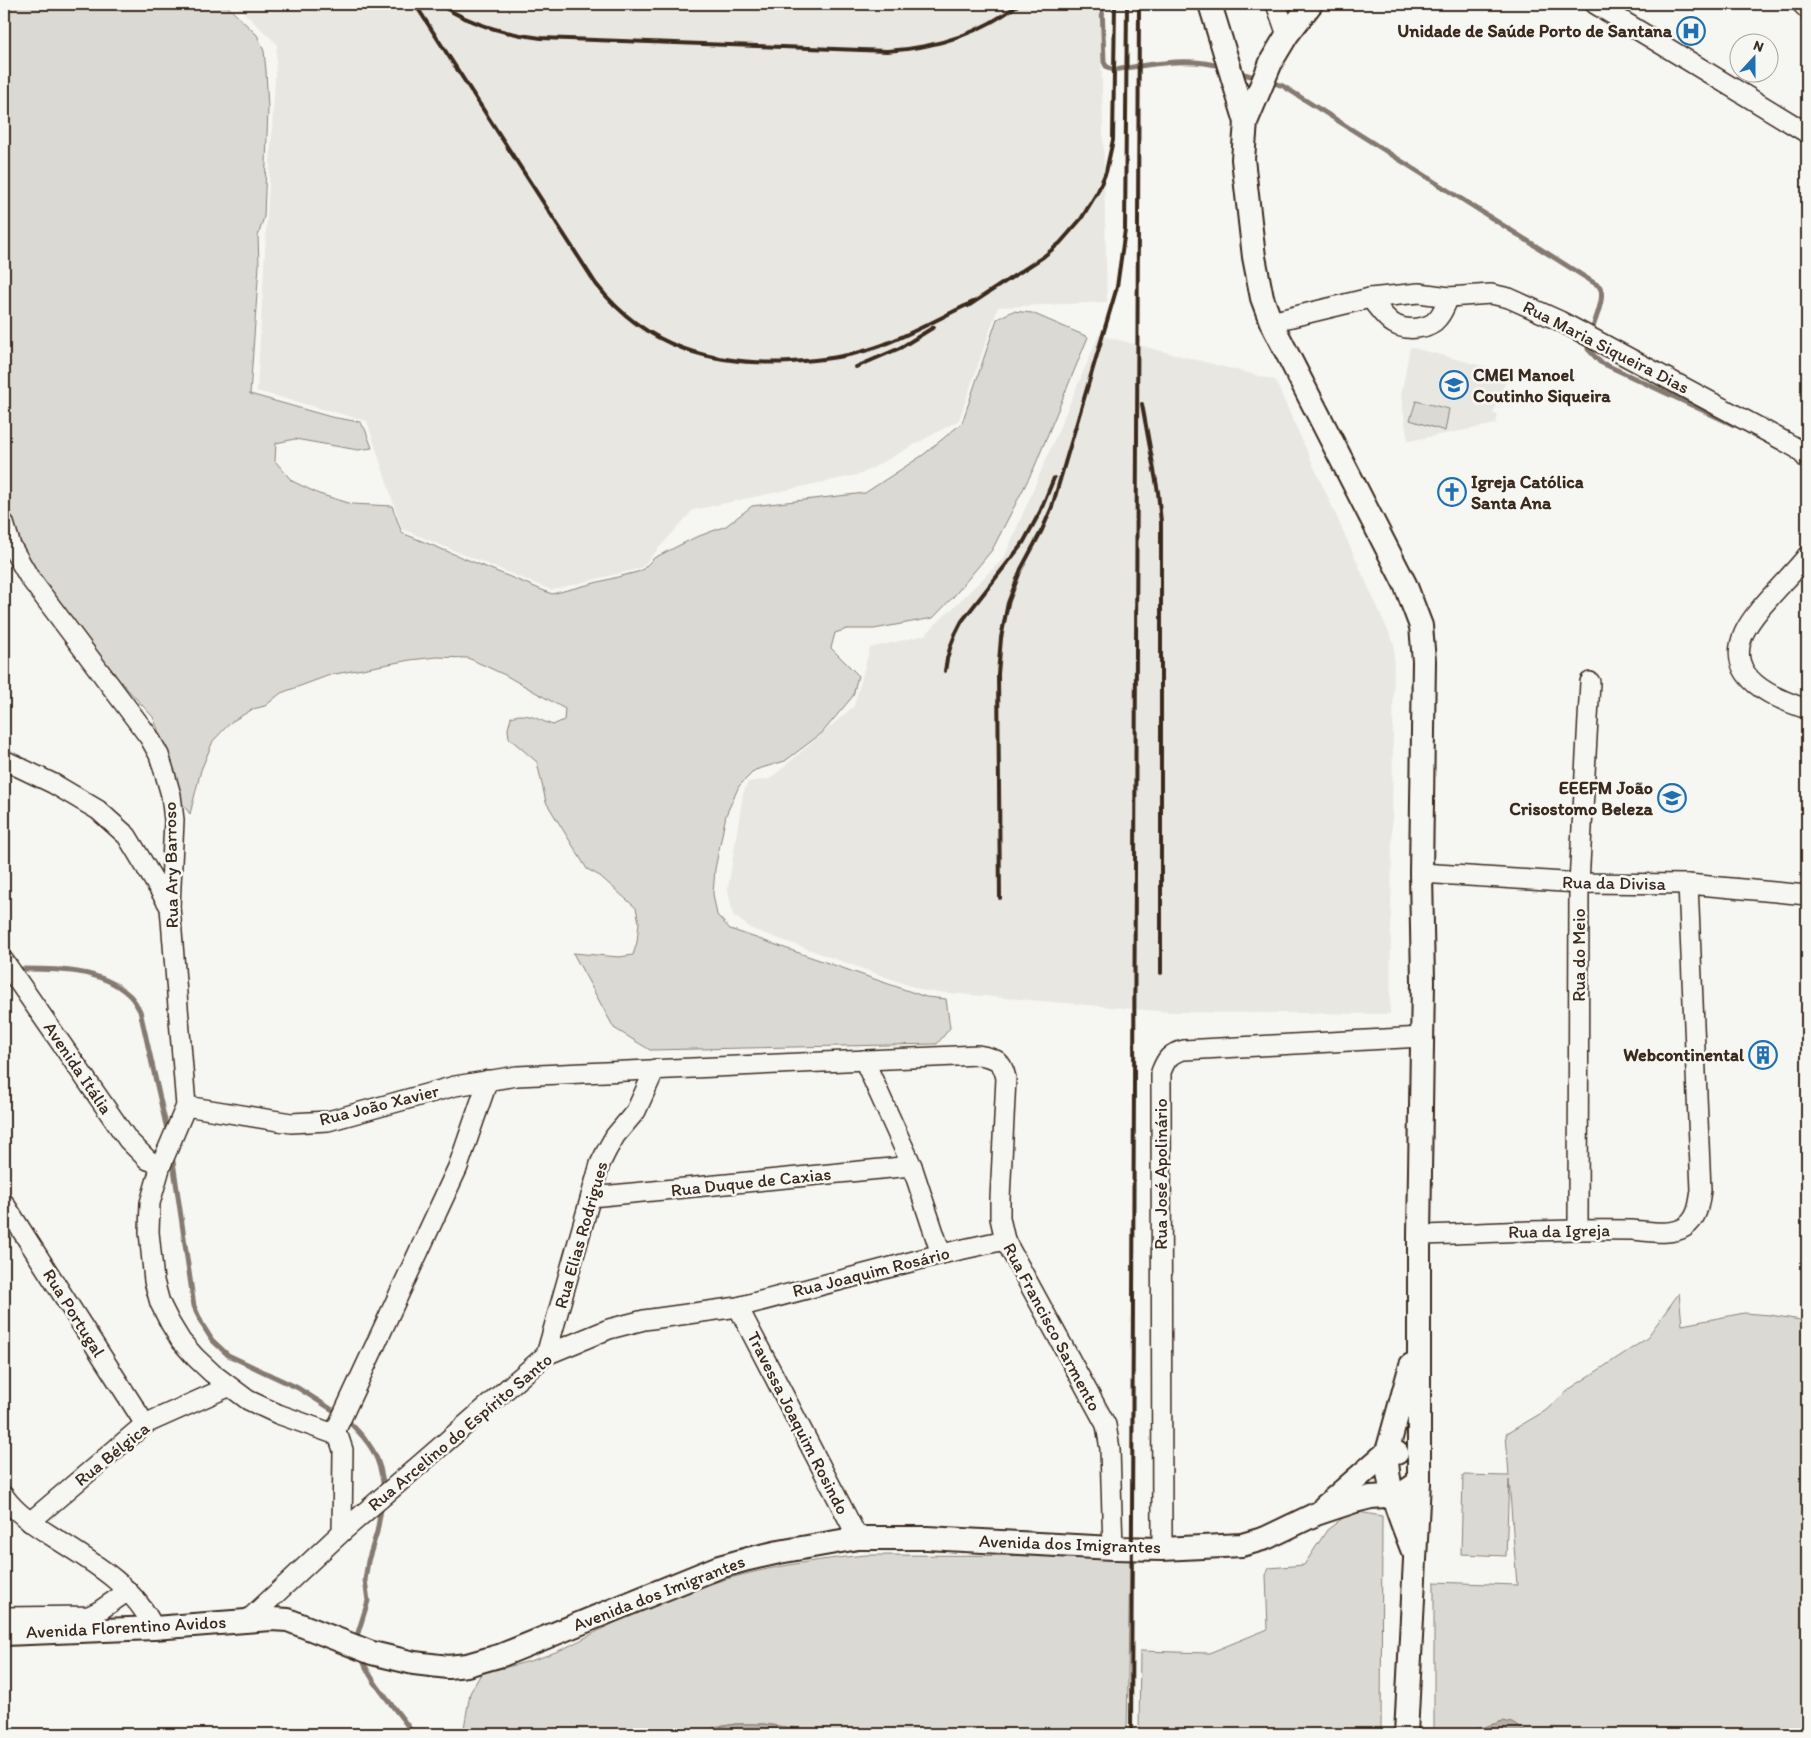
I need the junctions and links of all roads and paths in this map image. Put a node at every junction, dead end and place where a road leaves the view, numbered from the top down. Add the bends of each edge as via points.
1 (1210, 4) edge
2 (1276, 4) edge
3 (1311, 4) edge
4 (1595, 4) edge
5 (1802, 4) edge
6 (1807, 9) edge
7 (1287, 35) junction
8 (1246, 122) junction
9 (1807, 133) edge
10 (1449, 297) junction
11 (1370, 298) junction
12 (1271, 322) junction
13 (1807, 459) edge
14 (4, 523) edge
15 (1807, 556) edge
16 (1590, 682) dead end
17 (1807, 709) edge
18 (4, 760) edge
19 (1421, 873) junction
20 (1579, 883) junction
21 (1688, 884) junction
22 (1807, 895) edge
23 (170, 907) junction
24 (4, 961) edge
25 (1422, 1037) junction
26 (864, 1060) junction
27 (655, 1069) junction
28 (488, 1080) junction
29 (186, 1106) junction
30 (161, 1165) junction
31 (912, 1166) junction
32 (591, 1197) junction
33 (4, 1203) edge
34 (1578, 1229) junction
35 (1419, 1235) junction
36 (1005, 1240) junction
37 (941, 1254) junction
38 (738, 1307) junction
39 (1418, 1339) junction
40 (546, 1355) junction
41 (228, 1387) junction
42 (145, 1424) junction
43 (334, 1434) junction
44 (1387, 1452) junction
45 (1418, 1471) junction
46 (4, 1496) edge
47 (1393, 1497) junction
48 (1316, 1514) junction
49 (30, 1522) junction
50 (342, 1532) junction
51 (858, 1538) junction
52 (1113, 1548) junction
53 (1162, 1549) junction
54 (1416, 1559) junction
55 (128, 1591) junction
56 (4, 1617) edge
57 (248, 1620) junction
58 (154, 1628) junction
59 (4, 1634) edge
60 (1406, 1725) edge

1 - 8 street
2 - 7 street
3 - 7 street
4 - 9 street
5 - 6 street
7 - 8 street via 1272,60
8 - 12 street via 1243,159 1254,257 1262,298
10 - 11 street, Rua Maria Siqueira Dias via 1419,293
10 - 11 street via 1438,319 1432,325 1420,328 1393,324
10 - 13 street, Rua Maria Siqueira Dias via 1491,294 1518,301 1784,441
11 - 12 street, Rua Maria Siqueira Dias
12 - 19 street via 1405,584 1421,626 1424,661
14 - 23 street, Rua Ary Barroso via 11,546 29,577 149,737 159,755 171,795 174,820
15 - 17 street via 1757,614 1744,633 1740,651 1743,671 1760,689
16 - 20 street, Rua do Meio
18 - 23 street via 98,810 127,836
19 - 20 street, Rua da Divisa
19 - 25 street
20 - 21 street, Rua da Divisa
20 - 34 street, Rua do Meio
21 - 22 street, Rua da Divisa
21 - 34 street, Rua da Igreja via 1700,1204 1694,1218 1684,1228 1669,1232
23 - 29 street, Rua Ary Barroso
24 - 30 street, Avenida Itália via 128,1140 148,1160
25 - 35 street
25 - 53 street, Rua José Apolinário via 1184,1050 1174,1052 1166,1060 1161,1072
26 - 27 street, Rua Francisco Sarmento
26 - 31 street
26 - 36 street, Rua Francisco Sarmento via 978,1055 995,1058 1004,1067 1000,1218
27 - 28 street, Rua João Xavier
27 - 32 street, Rua Elias Rodrigues via 636,1111 606,1150
28 - 29 street, Rua João Xavier via 328,1121 292,1123
28 - 43 street via 458,1167
29 - 30 street
30 - 41 street via 150,1203 154,1281 164,1310 181,1340
31 - 32 street, Rua Duque de Caxias
31 - 37 street
32 - 40 street, Rua Elias Rodrigues
33 - 42 street, Rua Portugal
34 - 35 street, Rua da Igreja
35 - 39 street
36 - 37 street, Rua Joaquim Rosário
36 - 52 street, Rua Francisco Sarmento via 1106,1426 1110,1449
37 - 38 street, Rua Joaquim Rosário
38 - 40 street, Rua Arcelino do Espírito Santo via 644,1320 609,1329
38 - 51 street, Travessa Joaquim Rosindo
39 - 44 street
39 - 45 street
40 - 50 street, Rua Arcelino do Espírito Santo
41 - 42 street, Rua Bélgica
41 - 43 street via 278,1414
42 - 49 street, Rua Bélgica
43 - 50 street via 343,1450
44 - 45 street via 1404,1454
44 - 47 street via 1388,1479
44 - 48 street, Avenida dos Imigrantes
45 - 47 street, Avenida dos Imigrantes via 1406,1492
45 - 54 street
46 - 49 street
47 - 48 street, Avenida dos Imigrantes via 1371,1497
47 - 54 street
48 - 53 street, Avenida dos Imigrantes via 1290,1528 1242,1545
49 - 55 street via 100,1568
50 - 57 street, Rua Arcelino do Espírito Santo
51 - 52 street, Avenida dos Imigrantes via 928,1538
51 - 57 street, Avenida dos Imigrantes via 719,1567 502,1655 467,1665 448,1667 396,1659 372,1653 288,1620
52 - 53 street, Avenida dos Imigrantes
54 - 60 street
55 - 56 street via 89,1616
55 - 58 street via 148,1615
57 - 58 street, Avenida Florentino Avidos
58 - 59 street, Avenida Florentino Avidos

